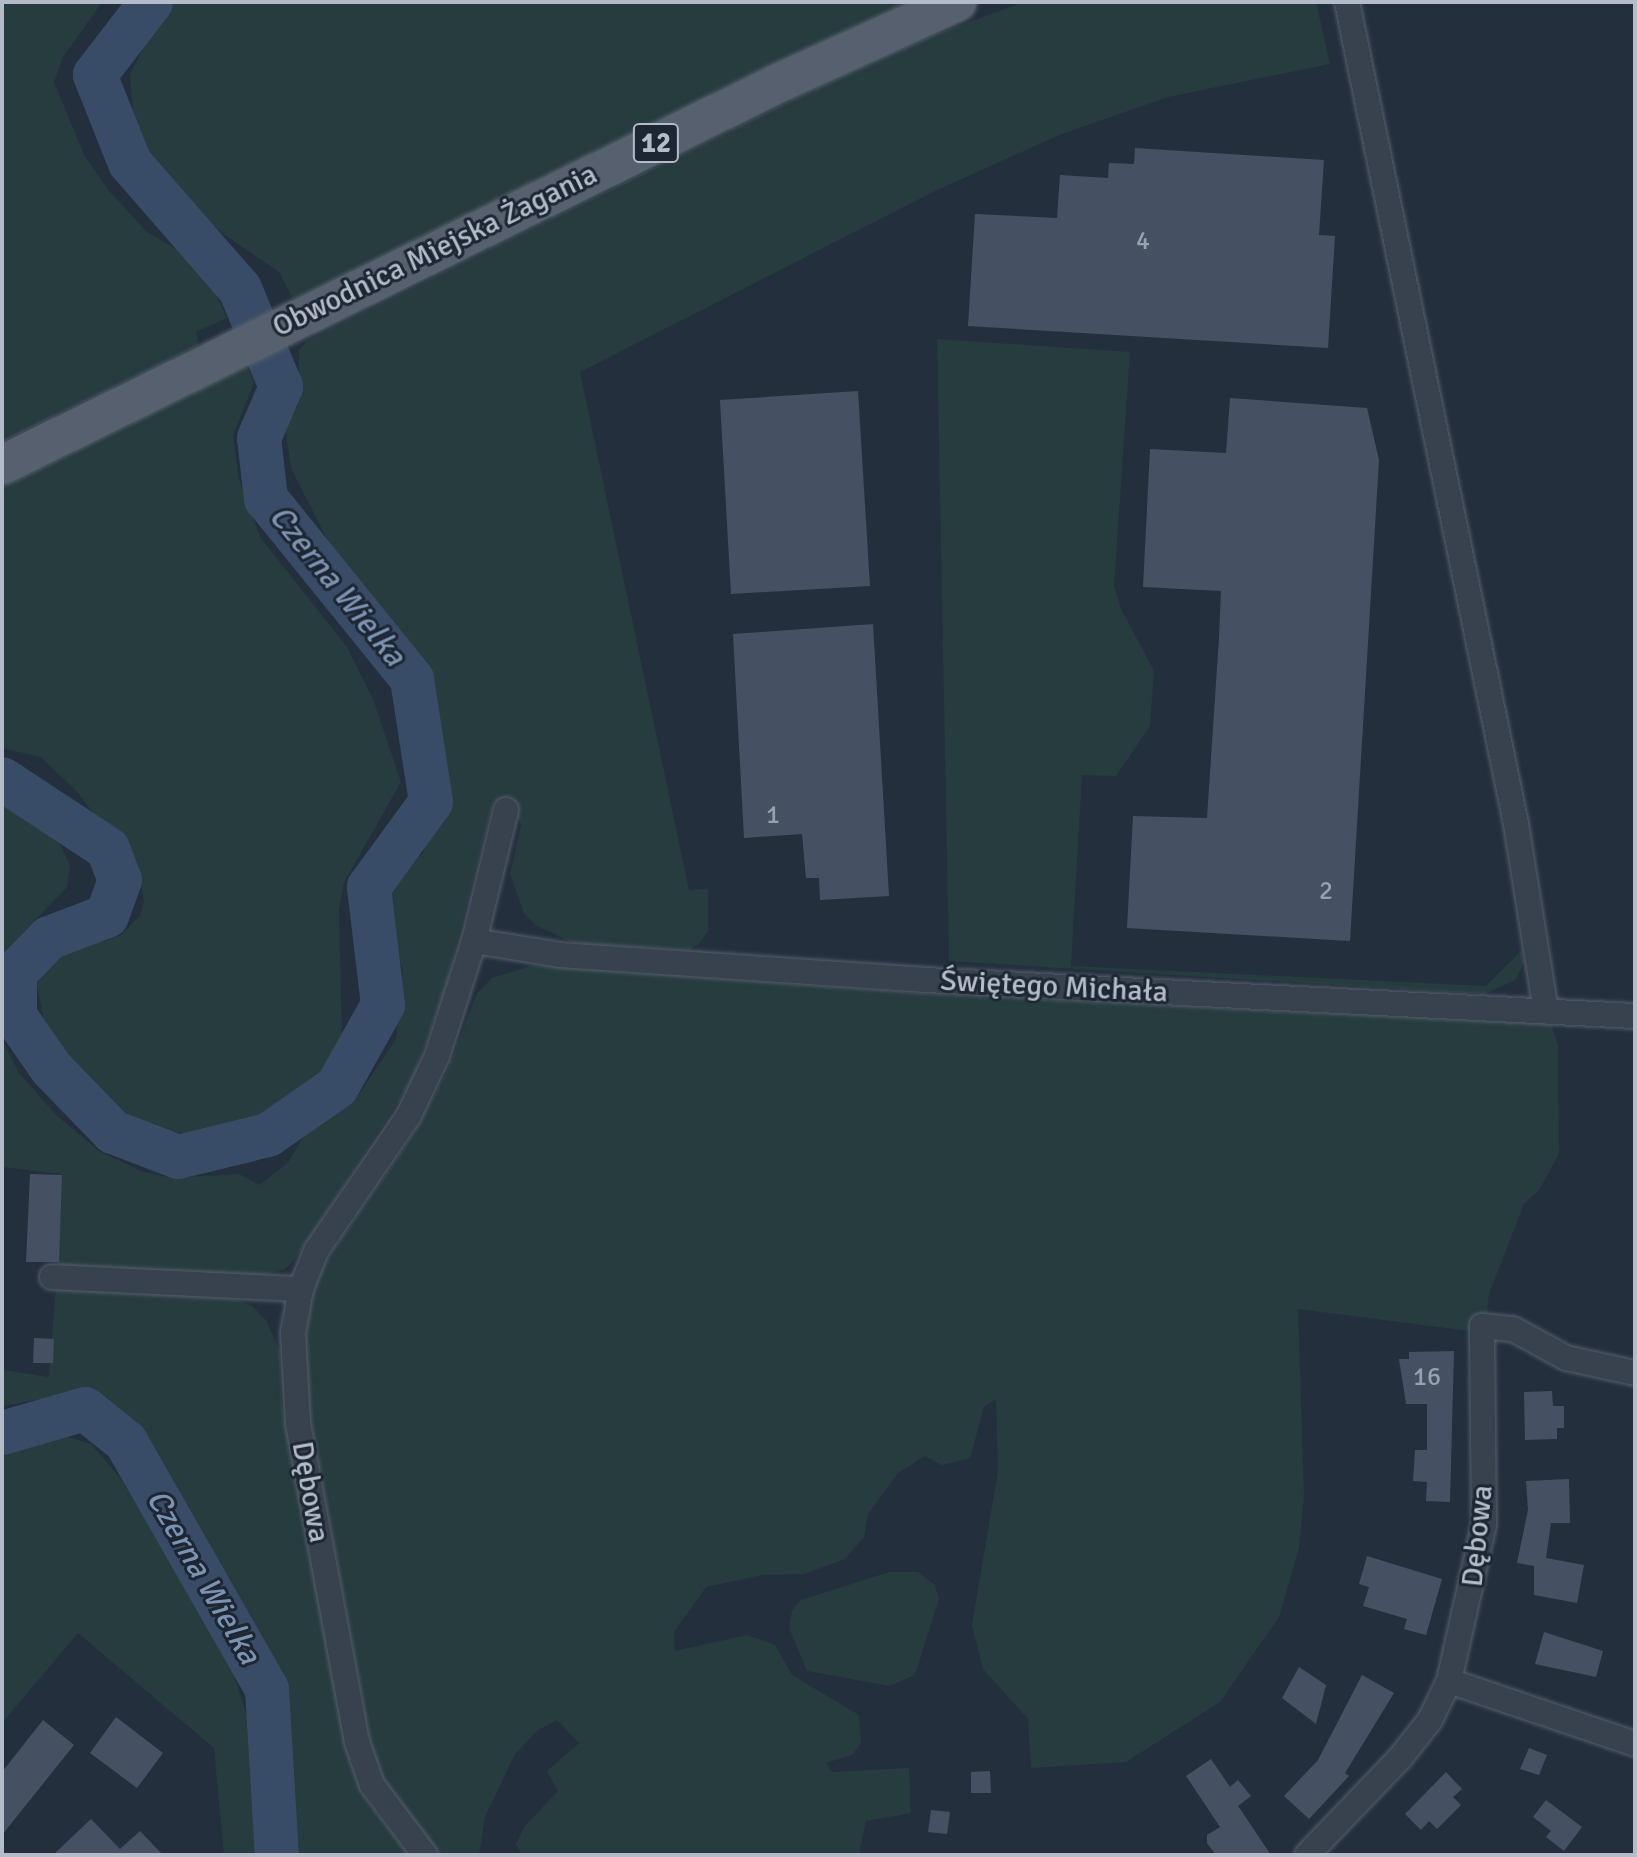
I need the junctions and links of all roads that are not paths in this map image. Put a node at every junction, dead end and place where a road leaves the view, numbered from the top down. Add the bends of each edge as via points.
1 (957, 2) edge
2 (1347, 2) edge
3 (2, 465) edge
4 (506, 810) dead end
5 (474, 941) junction
6 (1546, 1012) junction
7 (1635, 1016) edge
8 (52, 1277) dead end
9 (301, 1289) junction
10 (1635, 1373) edge
11 (1449, 1681) junction
12 (1635, 1744) edge
13 (425, 1855) edge
14 (1307, 1855) edge

1 - 3 main road, Obwodnica Miejska Żagania / 12
2 - 6 street via 1516,824
4 - 5 street
5 - 6 street, Świętego Michała via 560,955 926,980
5 - 9 street, Dębowa via 437,1056 397,1134 324,1237
6 - 7 street, Świętego Michała
8 - 9 street
9 - 13 street, Dębowa via 293,1333 296,1412 357,1742 372,1785
10 - 11 street, Dębowa via 1566,1358 1513,1329 1482,1326 1484,1525
11 - 12 street
11 - 14 street, Dębowa via 1430,1720 1400,1758

